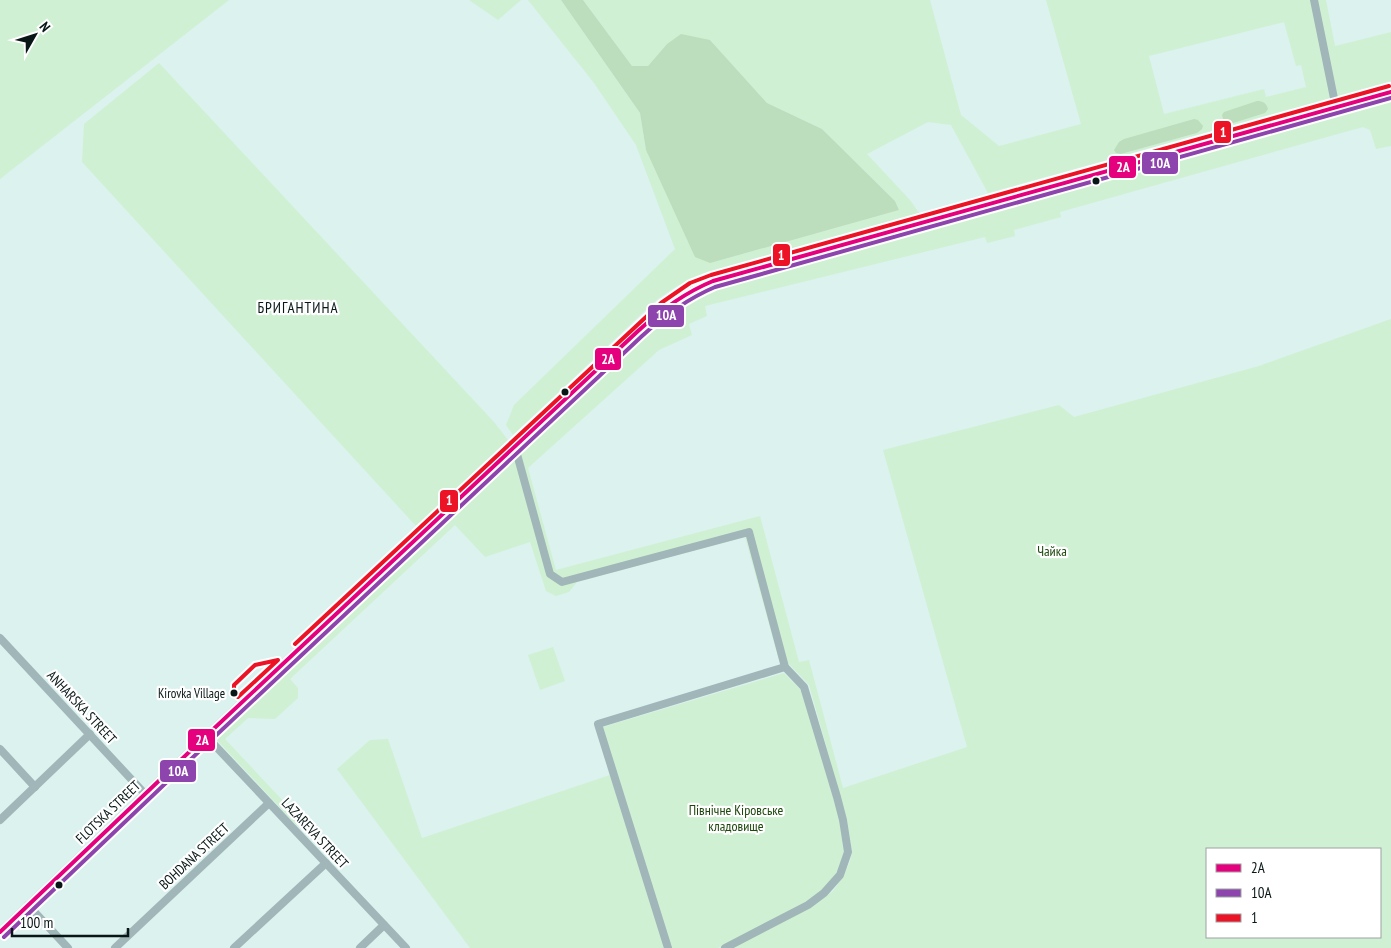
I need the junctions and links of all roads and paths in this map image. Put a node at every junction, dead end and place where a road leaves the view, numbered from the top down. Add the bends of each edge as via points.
1 (1314, 0) edge
2 (1391, 92) edge
3 (1336, 108) junction
4 (515, 447) junction
5 (0, 638) edge
6 (785, 668) junction
7 (90, 734) junction
8 (206, 736) junction
9 (0, 749) edge
10 (35, 787) junction
11 (145, 794) junction
12 (270, 803) junction
13 (0, 820) edge
14 (326, 863) junction
15 (28, 905) junction
16 (384, 925) junction
17 (0, 932) edge
18 (68, 948) edge
19 (115, 948) edge
20 (234, 948) edge
21 (360, 948) edge
22 (406, 948) edge
23 (668, 948) edge
24 (725, 948) edge

1 - 3 street
2 - 3 street, FLOTSKA STREET
3 - 4 street, FLOTSKA STREET via 751,270 693,289 665,308
4 - 6 street via 550,574 562,582 749,532
4 - 8 street, FLOTSKA STREET
5 - 7 street, ANHARSKA STREET
6 - 23 street via 598,724
6 - 24 street via 804,687 843,820 848,844 847,860 835,882 816,899
7 - 10 street
7 - 11 street, ANHARSKA STREET
8 - 11 street, FLOTSKA STREET
8 - 12 street, LAZAREVA STREET
9 - 10 street
10 - 13 street
11 - 15 street, FLOTSKA STREET
12 - 14 street, LAZAREVA STREET
12 - 19 street, BOHDANA STREET
14 - 16 street, LAZAREVA STREET
14 - 20 street
15 - 17 street, FLOTSKA STREET
15 - 18 street
16 - 21 street
16 - 22 street, LAZAREVA STREET

